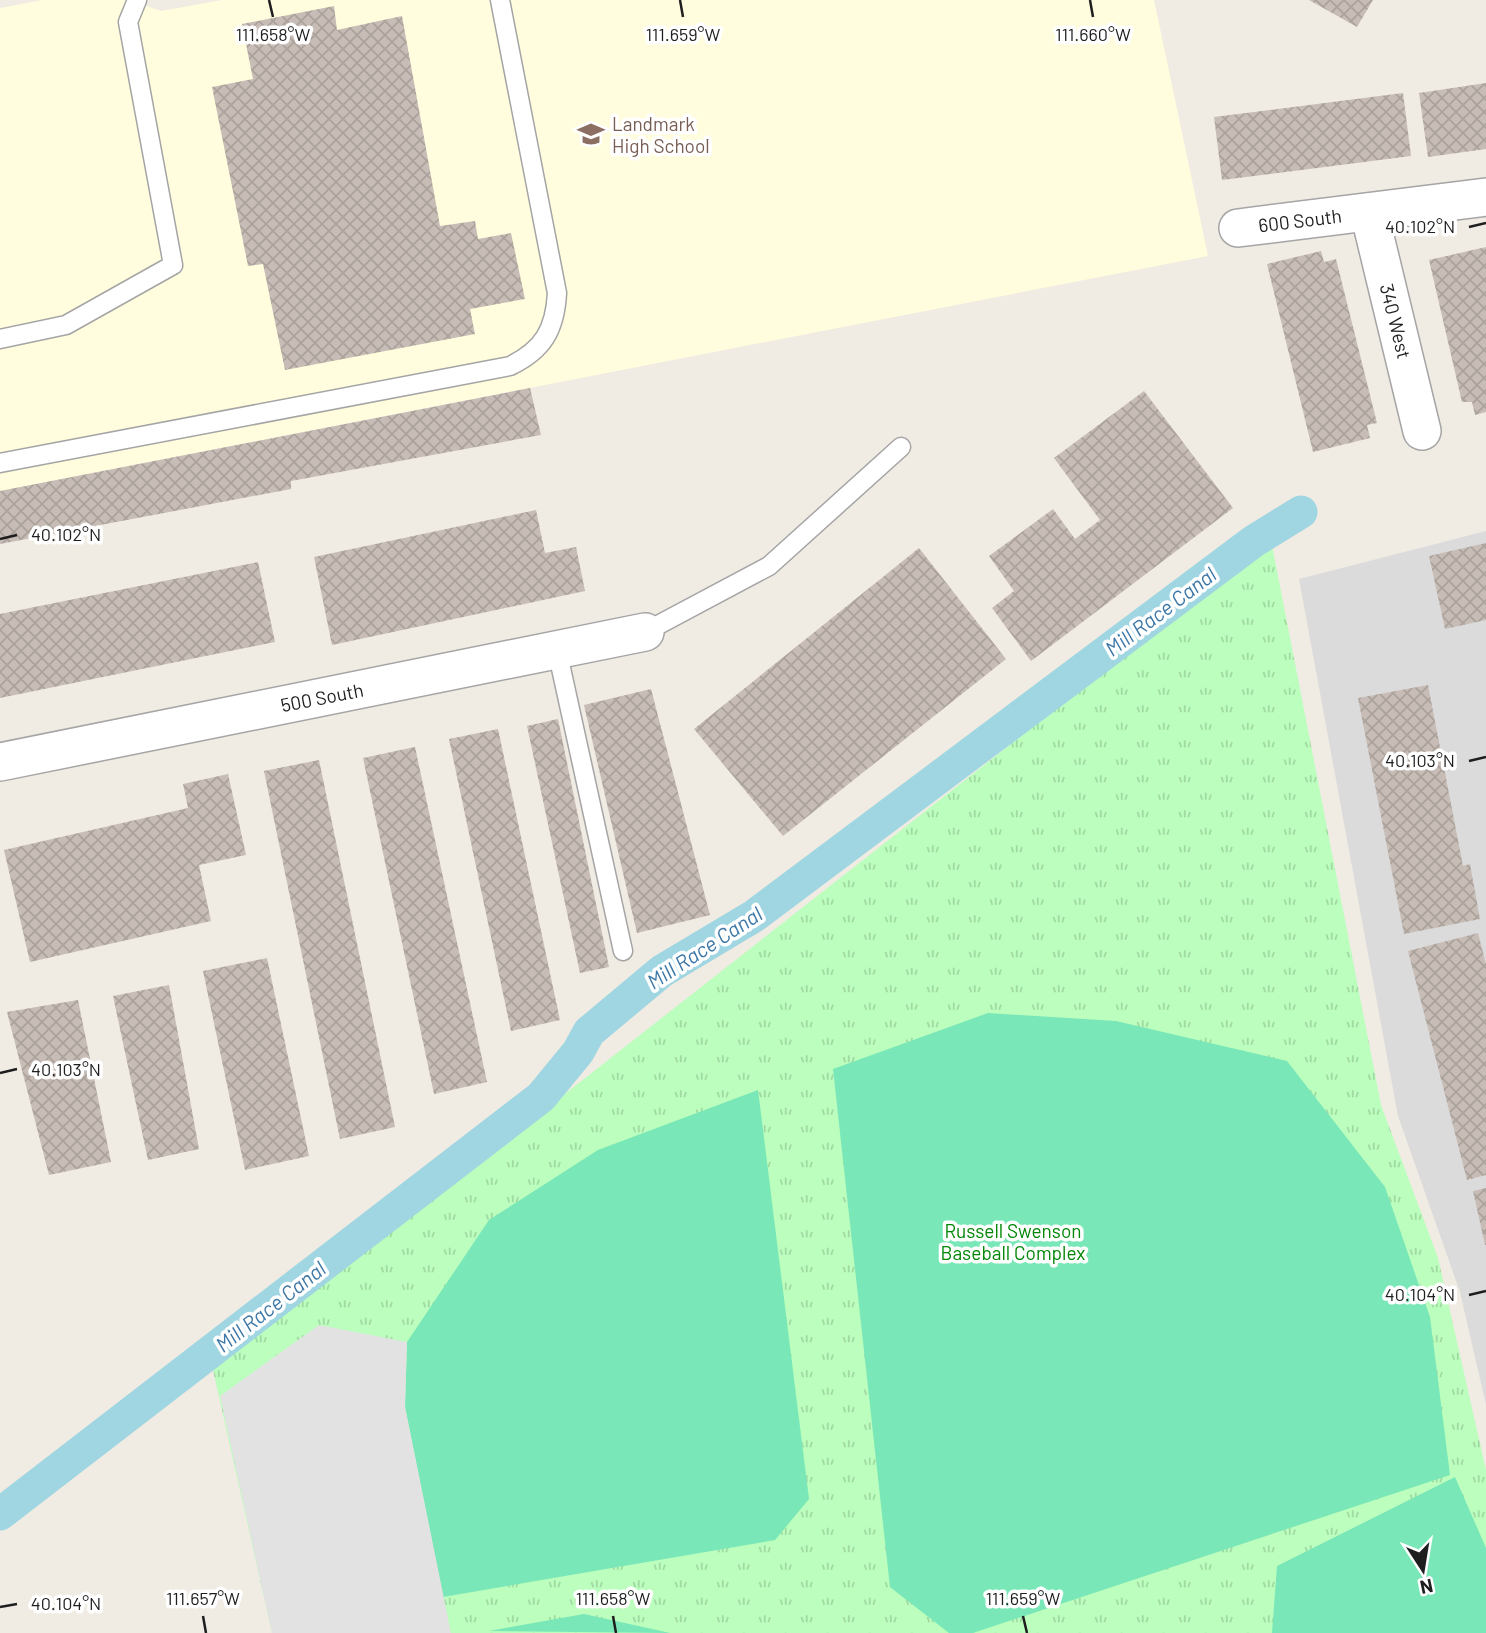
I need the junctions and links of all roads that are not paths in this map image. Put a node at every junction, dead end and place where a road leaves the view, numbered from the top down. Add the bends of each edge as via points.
1 (137, 0) edge
2 (500, 0) edge
3 (1486, 197) edge
4 (1369, 212) junction
5 (1238, 228) dead end
6 (0, 339) edge
7 (1422, 430) dead end
8 (901, 447) dead end
9 (0, 463) edge
10 (645, 632) joint
11 (557, 650) junction
12 (0, 762) edge
13 (623, 951) dead end

1 - 6 lane via 128,22 173,265 66,325
2 - 9 lane via 557,293 556,314 531,355 510,366
3 - 4 street, 600 South
4 - 5 street, 600 South
4 - 7 street, 340 West
8 - 10 lane via 769,566
10 - 11 street, 500 South
11 - 12 street, 500 South
11 - 13 lane

